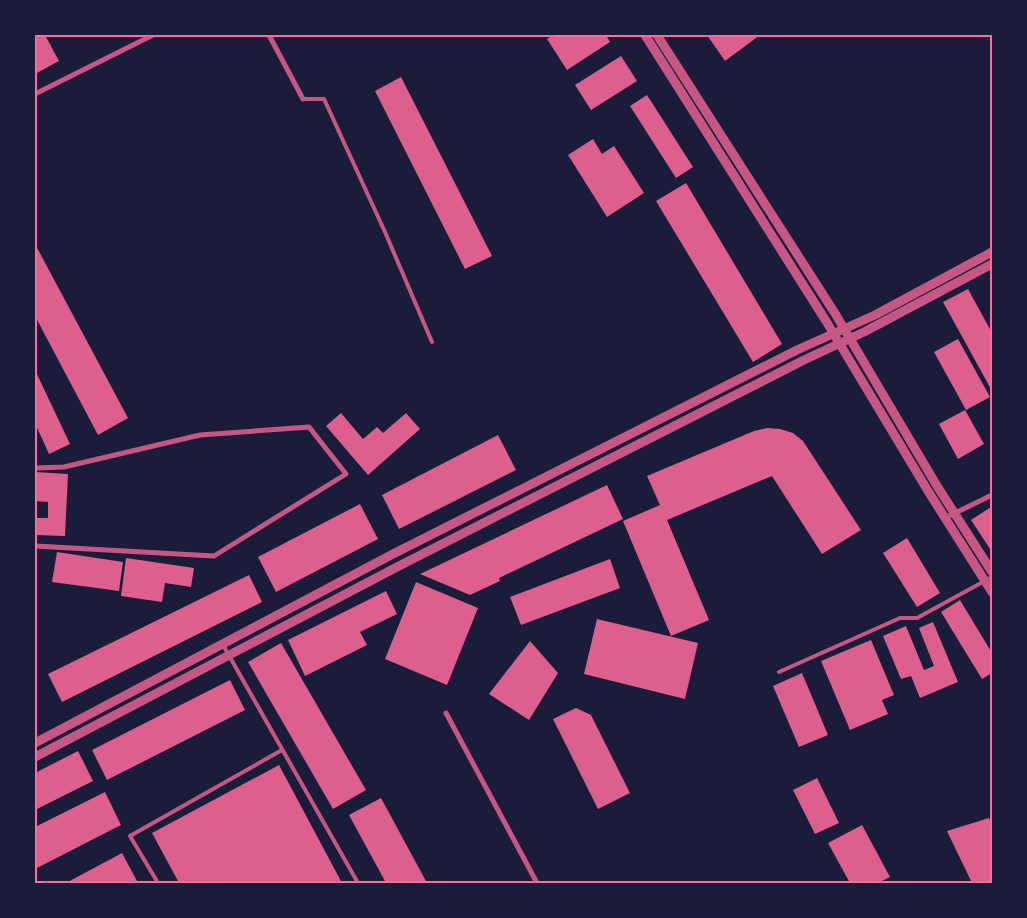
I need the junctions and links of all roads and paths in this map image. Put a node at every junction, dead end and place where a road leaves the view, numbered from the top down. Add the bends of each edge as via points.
1 (153, 35) edge
2 (269, 35) edge
3 (644, 35) edge
4 (658, 35) edge
5 (35, 94) edge
6 (303, 99) joint
7 (992, 252) edge
8 (992, 264) edge
9 (844, 329) junction
10 (834, 333) junction
11 (849, 339) junction
12 (432, 342) dead end
13 (840, 344) junction
14 (35, 468) edge
15 (992, 496) edge
16 (955, 513) junction
17 (945, 518) junction
18 (35, 546) edge
19 (992, 572) edge
20 (989, 579) edge
21 (992, 592) edge
22 (223, 645) junction
23 (229, 656) junction
24 (779, 672) dead end
25 (446, 713) dead end
26 (35, 743) edge
27 (282, 750) junction
28 (35, 757) edge
29 (158, 883) edge
30 (358, 883) edge
31 (537, 883) edge

1 - 5 street
2 - 6 street
3 - 10 street
4 - 9 street
6 - 12 lane via 324,99
7 - 9 street
8 - 11 street
9 - 10 street
9 - 11 street
10 - 13 street
10 - 22 street via 393,554
11 - 13 street
11 - 16 street
13 - 17 street
13 - 23 street via 397,567
14 - 18 street via 64,467 200,435 309,427 346,474 214,556
15 - 16 street
16 - 17 street
16 - 19 street
17 - 20 street
20 - 21 street
20 - 24 lane via 917,618 900,618
22 - 23 lane
22 - 26 street
23 - 27 lane
23 - 28 street
25 - 31 street
27 - 29 lane via 130,836
27 - 30 lane

